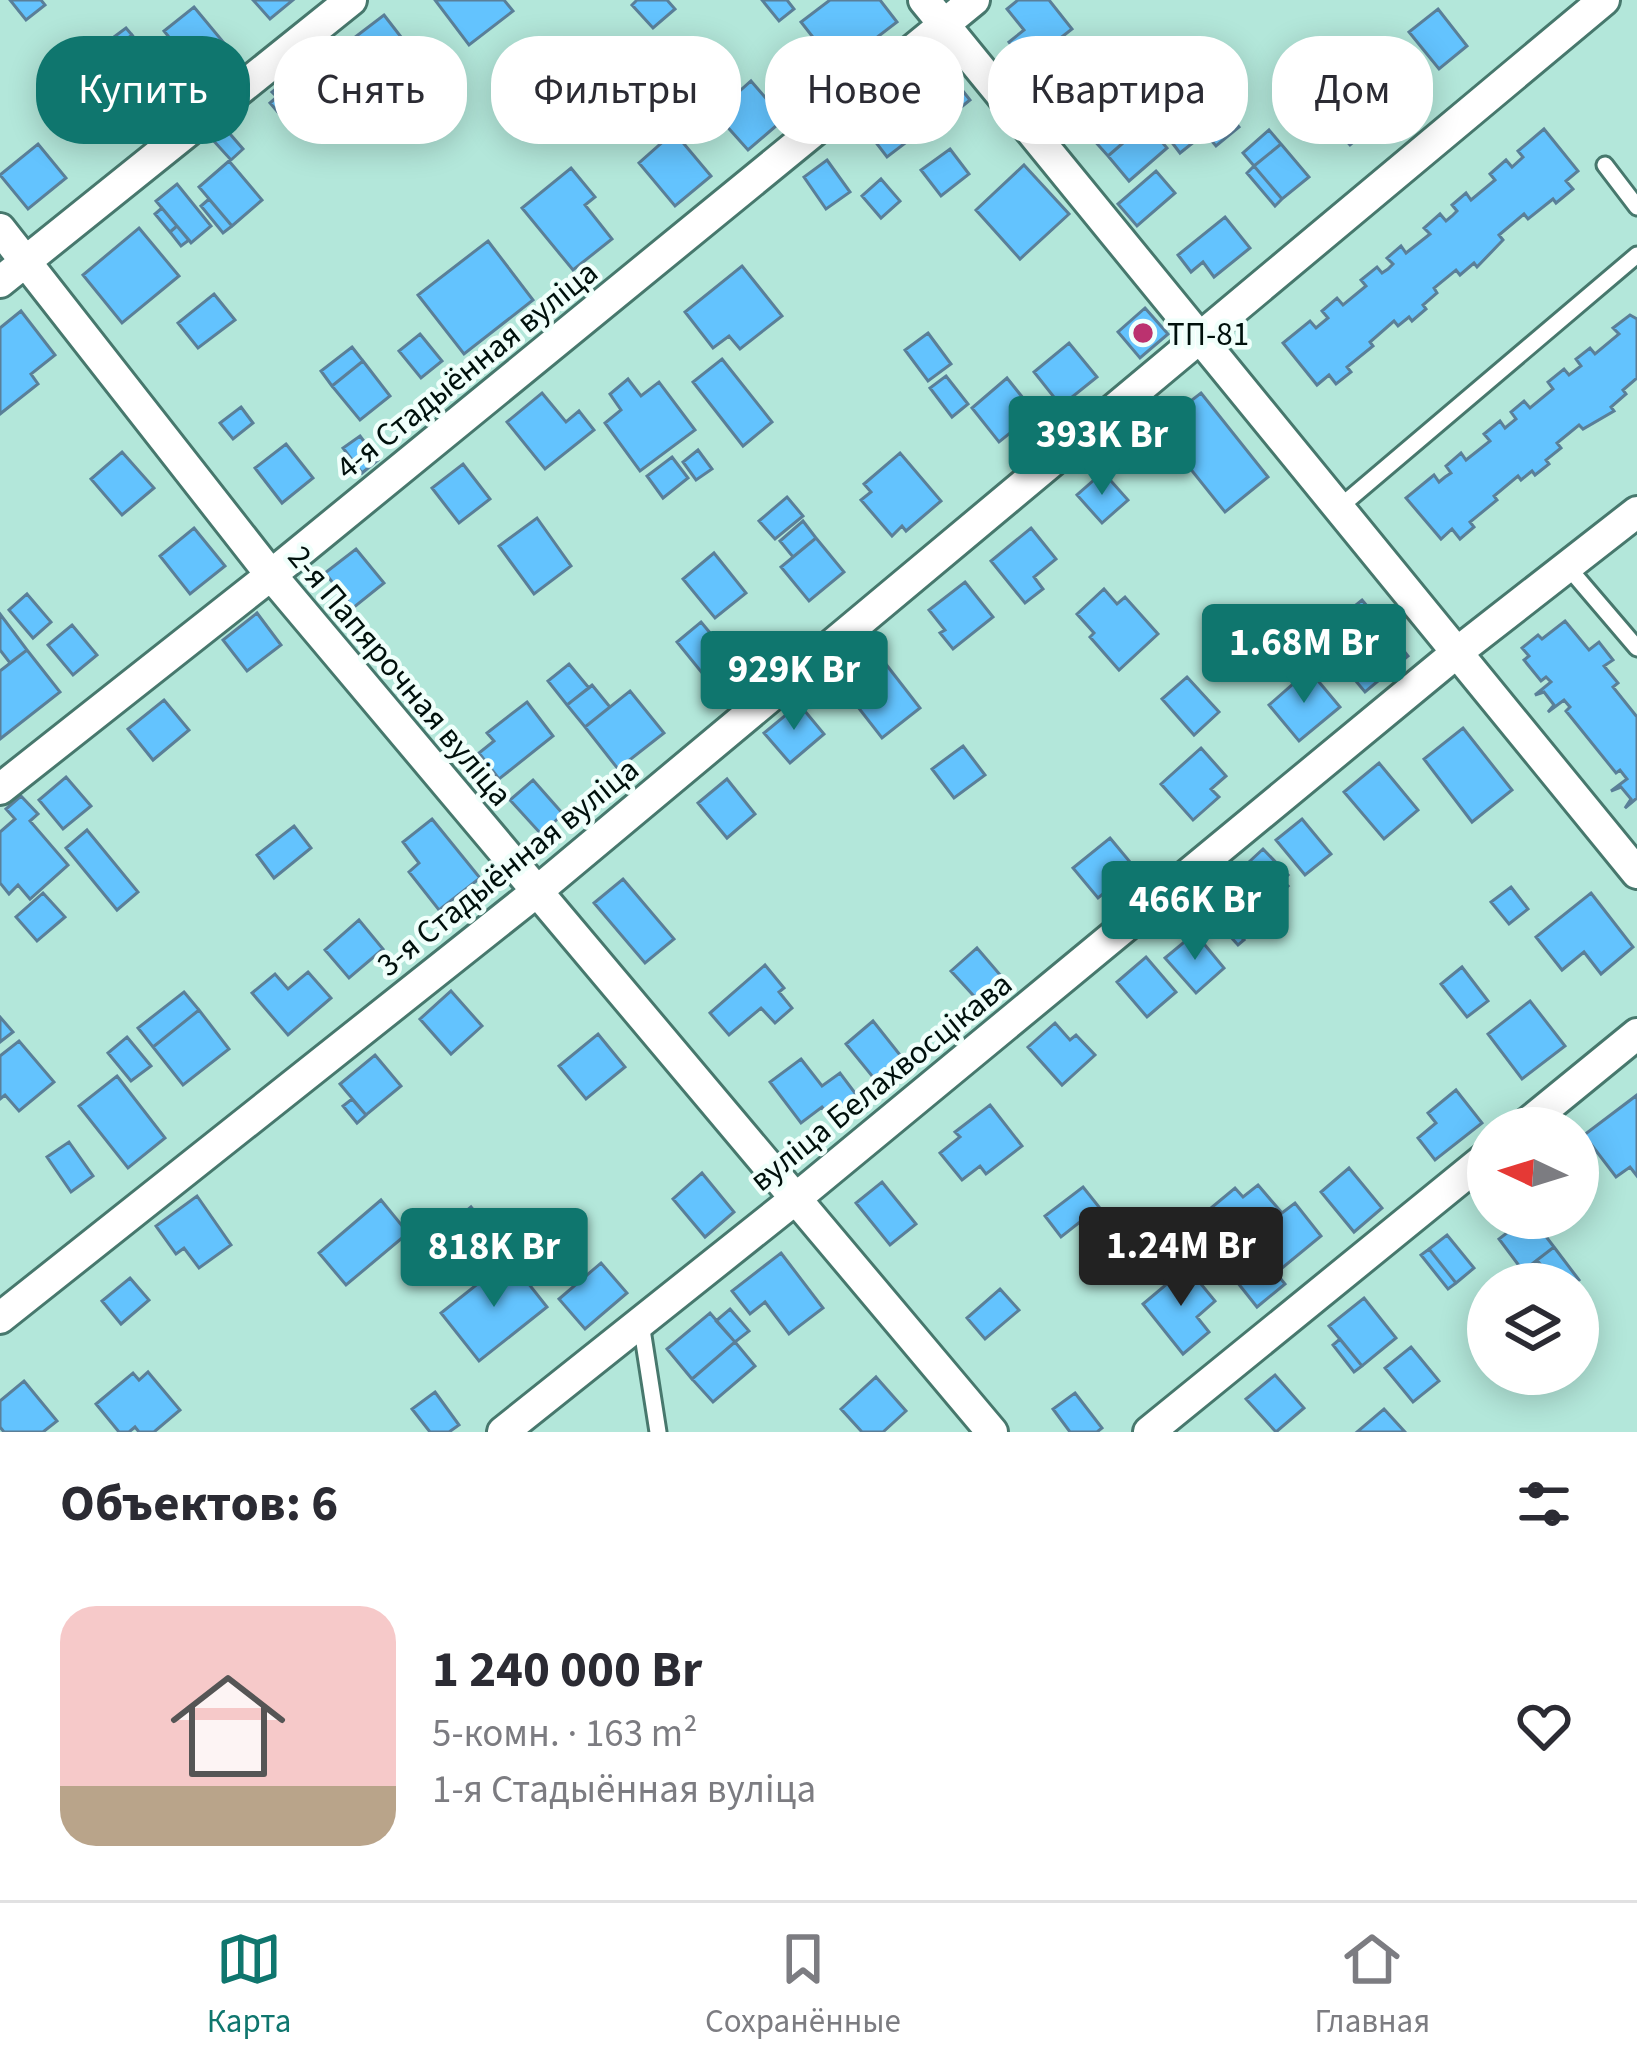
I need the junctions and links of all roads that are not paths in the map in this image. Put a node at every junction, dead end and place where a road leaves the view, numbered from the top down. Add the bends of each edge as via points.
1 (351, 0) edge
2 (974, 0) edge
3 (1604, 0) edge
4 (934, 12) edge
5 (1605, 165) dead end
6 (1637, 207) edge
7 (0, 229) edge
8 (1637, 255) edge
9 (26, 261) junction
10 (0, 282) edge
11 (1200, 336) junction
12 (1341, 506) junction
13 (1637, 512) edge
14 (1567, 566) junction
15 (271, 574) junction
16 (1637, 648) edge
17 (1455, 654) junction
18 (0, 789) edge
19 (1637, 873) edge
20 (535, 893) junction
21 (1637, 1034) edge
22 (1548, 1107) edge
23 (1467, 1173) edge
24 (794, 1200) junction
25 (0, 1318) edge
26 (641, 1320) junction
27 (503, 1432) edge
28 (658, 1432) edge
29 (992, 1432) edge
30 (1149, 1432) edge

1 - 9 street
2 - 4 street, 4-я Стадыённая вуліца
3 - 11 street, 3-я Стадыённая вуліца
4 - 11 street
4 - 15 street, 4-я Стадыённая вуліца
5 - 6 lane
7 - 9 street, 2-я Папярочная вуліца
8 - 12 lane
9 - 10 street
9 - 15 street, 2-я Папярочная вуліца
11 - 12 street
11 - 20 street, 3-я Стадыённая вуліца
12 - 17 street
13 - 14 street, вуліца Белахвосцікава
14 - 16 lane
14 - 17 street, вуліца Белахвосцікава
15 - 18 street, 4-я Стадыённая вуліца
15 - 20 street, 2-я Папярочная вуліца
17 - 19 street
17 - 24 street, вуліца Белахвосцікава
20 - 24 street, 2-я Папярочная вуліца
20 - 25 street, 3-я Стадыённая вуліца
21 - 22 street
23 - 30 street
24 - 26 street, вуліца Белахвосцікава
24 - 29 street, 2-я Папярочная вуліца
26 - 27 street, вуліца Белахвосцікава
26 - 28 lane

